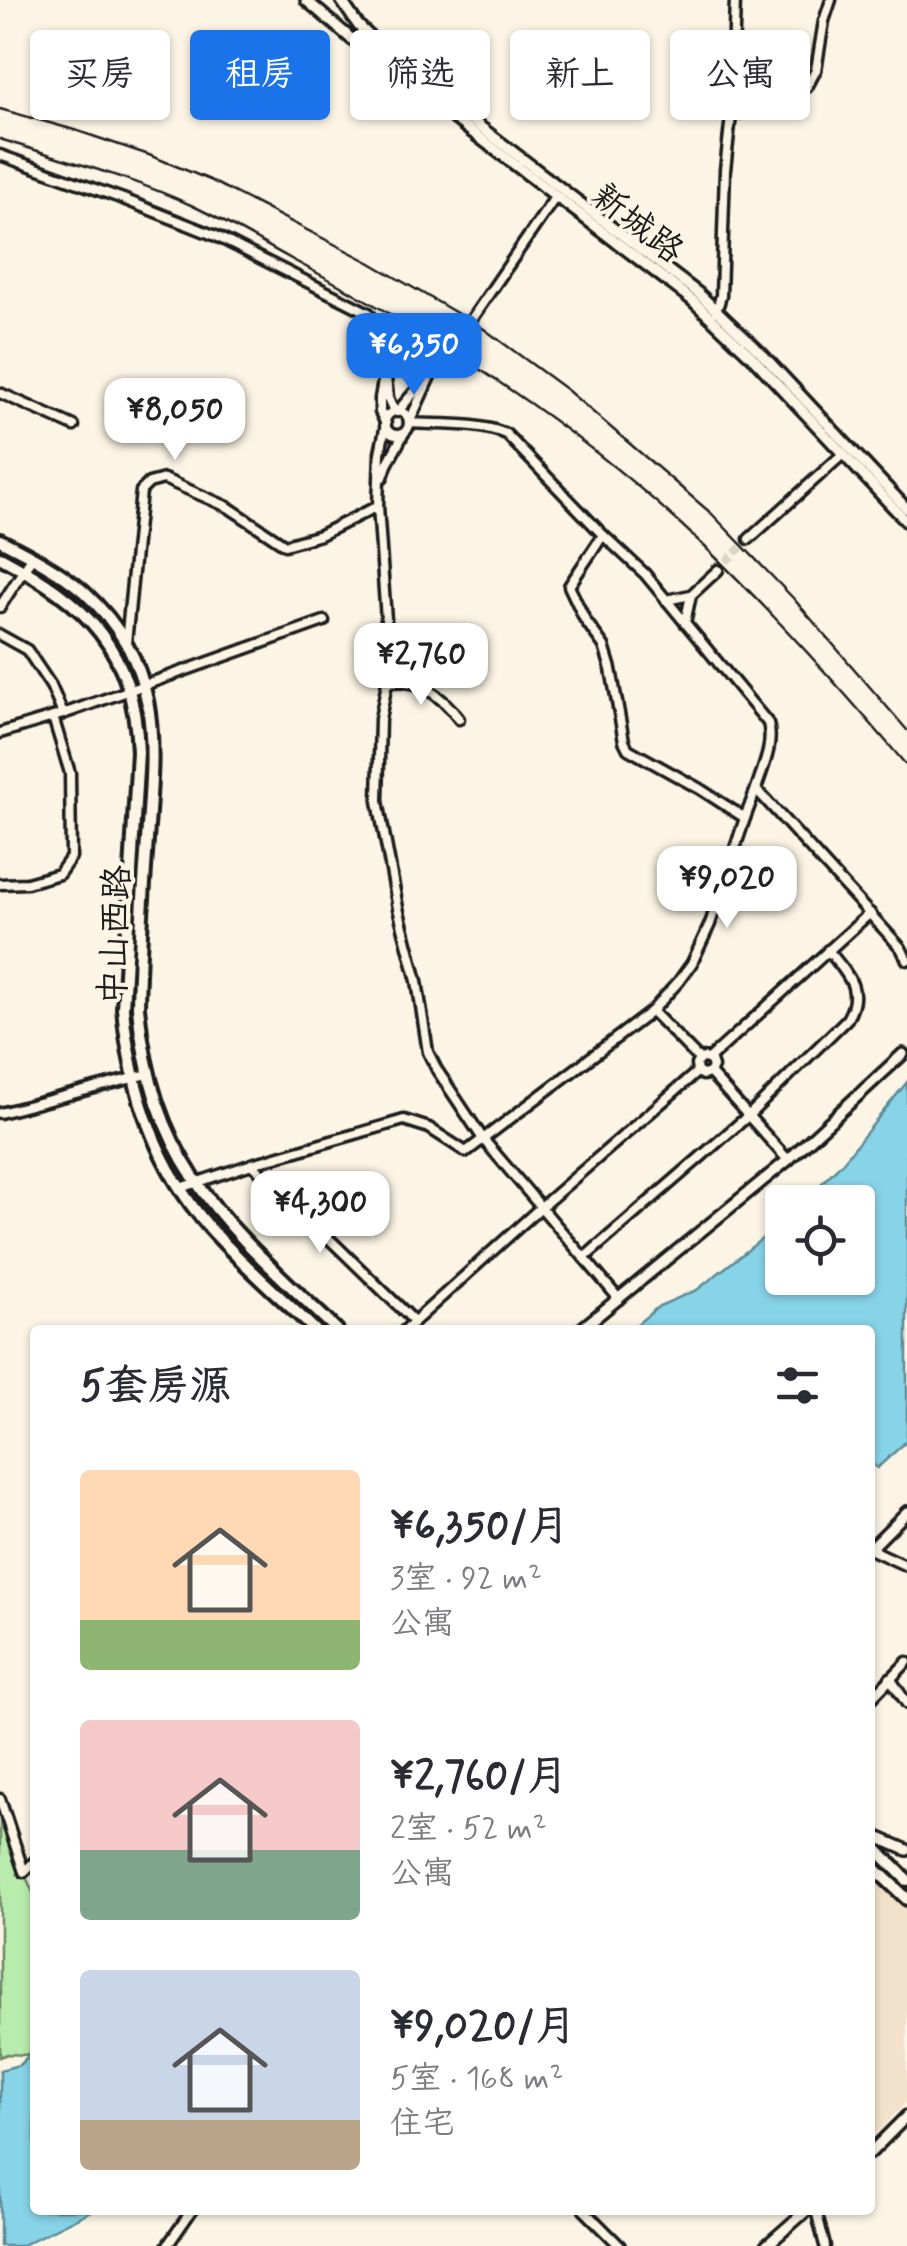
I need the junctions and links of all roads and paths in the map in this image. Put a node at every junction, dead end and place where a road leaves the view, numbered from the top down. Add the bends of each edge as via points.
1 (306, 0) edge
2 (342, 0) edge
3 (736, 0) edge
4 (831, 0) edge
5 (735, 30) edge
6 (810, 83) edge
7 (731, 120) edge
8 (0, 155) edge
9 (556, 196) junction
10 (714, 314) junction
11 (473, 317) tunnel mouth
12 (444, 353) tunnel mouth
13 (385, 370) junction
14 (432, 372) junction
15 (0, 393) edge
16 (397, 412) junction
17 (409, 423) junction
18 (386, 424) junction
19 (74, 426) dead end
20 (405, 432) junction
21 (843, 454) junction
22 (380, 486) junction
23 (378, 506) junction
24 (907, 509) edge
25 (907, 522) edge
26 (603, 535) junction
27 (750, 539) tunnel mouth
28 (0, 540) edge
29 (0, 557) edge
30 (32, 557) junction
31 (24, 570) junction
32 (718, 570) tunnel mouth
33 (691, 595) junction
34 (666, 600) junction
35 (0, 607) edge
36 (324, 621) dead end
37 (685, 622) junction
38 (0, 634) edge
39 (126, 644) junction
40 (387, 683) junction
41 (144, 685) junction
42 (129, 690) junction
43 (58, 715) junction
44 (459, 720) dead end
45 (0, 733) edge
46 (756, 789) junction
47 (745, 818) junction
48 (0, 884) edge
49 (870, 914) junction
50 (828, 950) junction
51 (907, 960) edge
52 (652, 1011) junction
53 (905, 1052) edge
54 (704, 1059) junction
55 (698, 1072) junction
56 (710, 1073) junction
57 (148, 1074) junction
58 (132, 1078) junction
59 (0, 1113) edge
60 (750, 1115) junction
61 (483, 1138) junction
62 (788, 1160) junction
63 (252, 1164) junction
64 (196, 1183) junction
65 (180, 1188) junction
66 (541, 1207) junction
67 (584, 1258) junction
68 (619, 1299) junction
69 (414, 1321) junction
70 (310, 1325) edge
71 (333, 1325) edge
72 (410, 1325) edge
73 (586, 1325) edge
74 (907, 1512) edge
75 (875, 1544) edge
76 (875, 1551) edge
77 (907, 1566) edge
78 (907, 1662) edge
79 (890, 1678) junction
80 (875, 1694) edge
81 (907, 1704) edge
82 (0, 1799) edge
83 (875, 1836) edge
84 (875, 1848) edge
85 (907, 1850) edge
86 (30, 1866) edge
87 (875, 1869) edge
88 (907, 1880) edge
89 (907, 1898) edge
90 (907, 2116) edge
91 (875, 2148) edge
92 (189, 2215) edge
93 (589, 2215) edge
94 (801, 2215) edge
95 (817, 2215) edge
96 (167, 2246) edge
97 (620, 2246) edge
98 (766, 2246) edge
99 (826, 2246) edge

1 - 9 street, 新城路
2 - 10 street, 新城路 via 400,65
3 - 5 street
4 - 6 street
7 - 10 street via 721,296
8 - 13 street via 216,236 369,314 382,334
9 - 10 street, 新城路
9 - 11 street
10 - 21 street, 新城路
10 - 24 street, 新城路
12 - 14 street
13 - 16 street
13 - 18 street via 380,406
14 - 16 street
14 - 17 street
15 - 19 street
16 - 17 street
16 - 18 street
17 - 20 street
17 - 26 street via 506,434
18 - 20 street via 391,433
18 - 22 street
20 - 22 street
21 - 25 street, 新城路
21 - 27 street
22 - 23 street
23 - 39 street via 320,536 285,545 228,506 164,479 149,483 141,491
23 - 40 street
26 - 34 street
26 - 47 street via 569,586 604,646 628,749
28 - 30 main road, 中山西路
29 - 31 main road, 中山西路
30 - 31 street
30 - 39 main road, 中山西路 via 83,591
31 - 35 street
31 - 42 main road, 中山西路 via 88,618
32 - 33 street
33 - 34 street
33 - 37 street
34 - 37 street
36 - 41 street
37 - 46 street via 768,722 770,745
38 - 43 street via 28,650 51,686
39 - 41 main road, 中山西路
40 - 44 street via 420,685
40 - 61 street via 378,802 424,1036 437,1070
41 - 42 street
41 - 57 main road, 中山西路 via 153,752 138,1008
42 - 43 street
42 - 58 main road, 中山西路 via 138,752 122,1008
43 - 45 street
43 - 48 street via 70,773 71,857 60,874
46 - 47 street
46 - 49 street
47 - 52 street via 702,942 680,982
49 - 50 street
49 - 51 street
50 - 54 street
50 - 60 street via 852,982 852,1010
52 - 54 street
52 - 61 street
53 - 62 street
54 - 55 street
54 - 56 street via 713,1064
55 - 56 street
55 - 66 street
56 - 60 street
57 - 58 street
57 - 64 main road, 中山西路 via 162,1119
58 - 59 street
58 - 65 main road, 中山西路
60 - 62 street
60 - 67 street
61 - 63 street via 466,1152 404,1120
61 - 66 street
62 - 68 street
63 - 64 street
63 - 69 street
64 - 65 street
64 - 71 main road, 中山西路 via 220,1216
65 - 70 main road, 中山西路 via 208,1226
66 - 67 street
66 - 69 street
67 - 68 street
68 - 73 street
69 - 72 street
74 - 75 street
76 - 77 street
78 - 79 street
79 - 80 street
79 - 81 street
82 - 86 street via 24,1872
83 - 85 street
84 - 88 main road
87 - 89 main road
90 - 91 street
92 - 96 street
93 - 97 street
94 - 98 street
95 - 99 street

